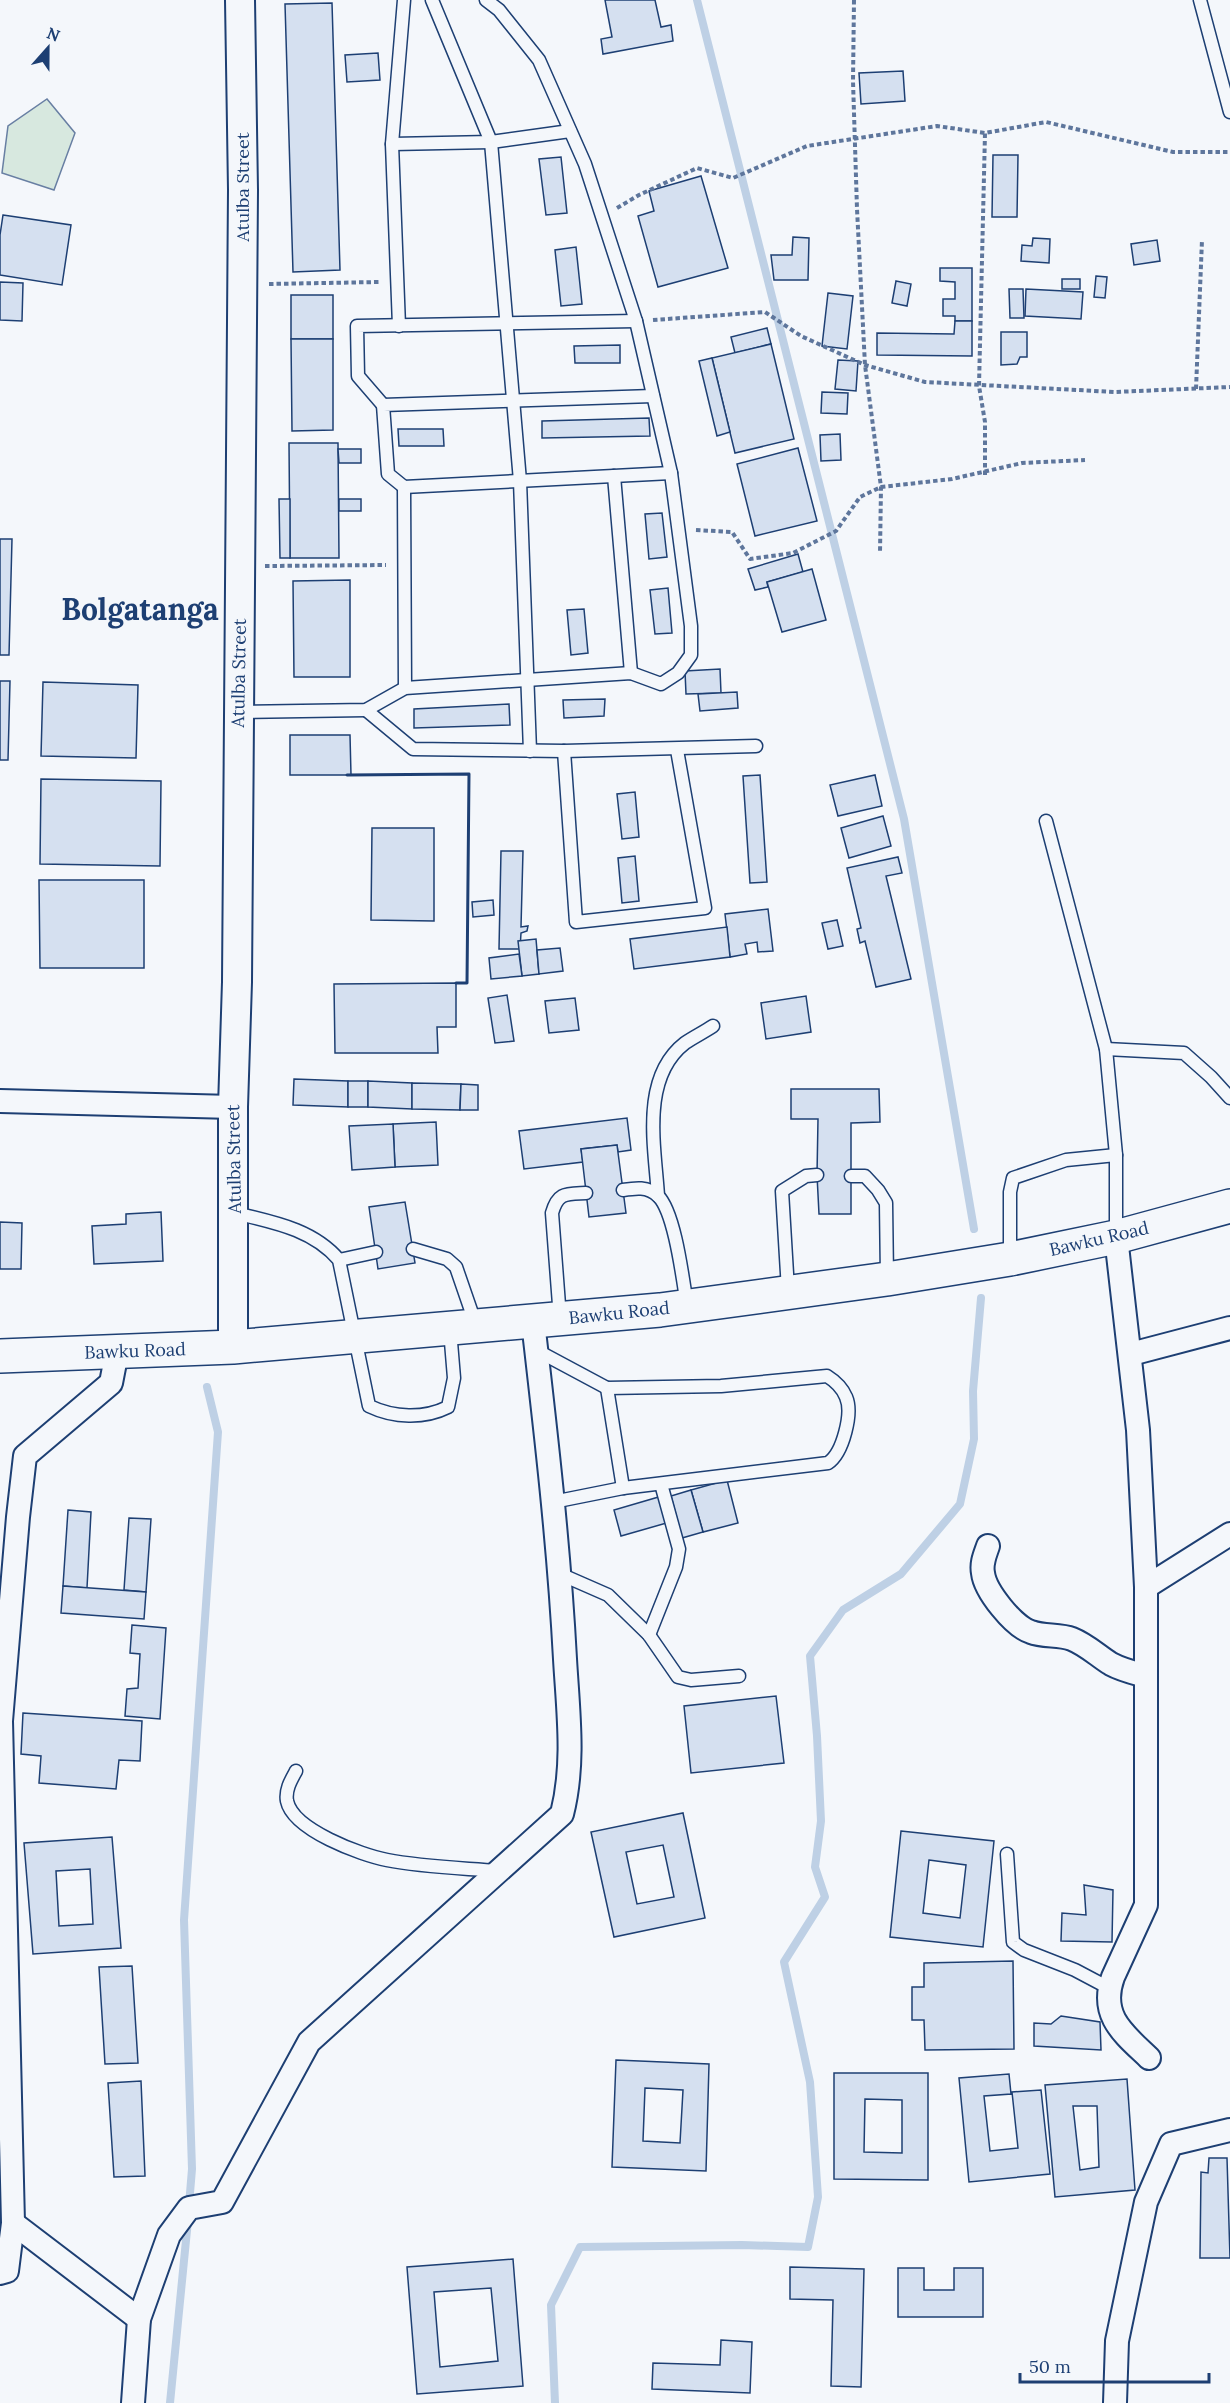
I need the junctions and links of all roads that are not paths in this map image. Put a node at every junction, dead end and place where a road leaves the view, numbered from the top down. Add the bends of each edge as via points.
1 (240, 0) edge
2 (404, 0) edge
3 (432, 0) edge
4 (486, 0) edge
5 (1200, 0) edge
6 (1230, 112) edge
7 (570, 130) junction
8 (491, 142) junction
9 (392, 144) junction
10 (636, 321) junction
11 (507, 323) junction
12 (399, 326) junction
13 (653, 396) junction
14 (514, 402) junction
15 (383, 405) junction
16 (671, 473) junction
17 (614, 476) junction
18 (520, 481) junction
19 (404, 487) junction
20 (631, 673) junction
21 (527, 680) junction
22 (405, 688) junction
23 (366, 710) junction
24 (239, 712) junction
25 (756, 746) dead end
26 (677, 750) junction
27 (530, 751) junction
28 (564, 751) junction
29 (1046, 821) dead end
30 (713, 1026) dead end
31 (1106, 1049) junction
32 (1230, 1098) edge
33 (0, 1101) edge
34 (233, 1107) junction
35 (1116, 1155) junction
36 (817, 1175) dead end
37 (851, 1176) dead end
38 (623, 1190) dead end
39 (586, 1193) dead end
40 (658, 1196) junction
41 (1230, 1206) edge
42 (234, 1213) junction
43 (1116, 1237) junction
44 (413, 1249) dead end
45 (376, 1252) dead end
46 (1010, 1259) junction
47 (339, 1260) junction
48 (887, 1279) junction
49 (788, 1291) junction
50 (687, 1306) junction
51 (464, 1328) junction
52 (1230, 1328) edge
53 (543, 1330) junction
54 (356, 1337) junction
55 (233, 1347) junction
56 (117, 1352) junction
57 (1131, 1354) junction
58 (0, 1356) edge
59 (607, 1388) junction
60 (661, 1484) junction
61 (623, 1488) junction
62 (553, 1502) junction
63 (1230, 1534) edge
64 (988, 1546) dead end
65 (560, 1574) junction
66 (1146, 1587) junction
67 (650, 1635) junction
68 (1146, 1676) junction
69 (739, 1677) dead end
70 (1, 1721) edge
71 (296, 1771) dead end
72 (1007, 1854) dead end
73 (498, 1871) junction
74 (1109, 1988) junction
75 (1149, 2058) dead end
76 (1230, 2130) edge
77 (13, 2223) junction
78 (0, 2273) edge
79 (139, 2319) junction
80 (133, 2403) edge
81 (1115, 2403) edge

1 - 24 street, Atulba Street via 243,285
2 - 9 lane
3 - 8 lane
4 - 7 lane via 499,10 539,60
5 - 6 lane
7 - 8 lane
7 - 10 lane via 585,164
8 - 9 lane
8 - 11 lane
9 - 12 lane
10 - 11 lane
10 - 13 lane
11 - 12 lane
11 - 14 lane
12 - 15 lane via 357,326 358,376
13 - 14 lane
13 - 16 lane
14 - 15 lane
14 - 18 lane
15 - 19 lane via 388,474
16 - 17 lane
16 - 20 lane via 691,626 691,655 678,673 661,684
17 - 18 lane
17 - 20 lane
18 - 19 lane
18 - 21 lane
19 - 22 lane
20 - 21 lane
21 - 22 lane
21 - 27 lane
22 - 23 lane
23 - 24 lane
23 - 27 lane via 413,749
24 - 34 street, Atulba Street
25 - 26 lane
26 - 28 lane
26 - 28 lane via 705,908 576,922
27 - 28 lane
29 - 31 lane
30 - 40 lane via 684,1044 665,1066 655,1098
31 - 32 lane via 1184,1053
31 - 35 lane
33 - 34 street
34 - 42 street, Atulba Street
35 - 43 lane
35 - 46 lane via 1066,1160 1013,1178
36 - 49 lane via 806,1176 782,1191
37 - 48 lane via 864,1176 886,1203
38 - 40 lane via 643,1188
39 - 53 lane via 564,1194 556,1201 552,1213
40 - 50 lane via 669,1213
41 - 43 highway, Bawku Road
42 - 47 lane via 288,1225 330,1249
42 - 55 street, Atulba Street
43 - 46 highway, Bawku Road
43 - 57 street
44 - 51 lane via 447,1259 456,1267
45 - 47 lane
46 - 48 highway, Bawku Road
47 - 54 lane
48 - 49 highway, Bawku Road
49 - 50 highway, Bawku Road
50 - 53 highway, Bawku Road
51 - 53 highway, Bawku Road
51 - 54 highway, Bawku Road
51 - 54 lane via 448,1407 432,1415 399,1415 369,1406
52 - 57 street
53 - 59 lane
53 - 62 street
54 - 55 highway, Bawku Road
55 - 56 highway, Bawku Road
56 - 58 highway, Bawku Road
56 - 70 street via 111,1383 25,1456
57 - 66 street
59 - 60 lane via 722,1386 827,1376 838,1383 847,1398 849,1415 839,1452 828,1463
59 - 61 lane
60 - 61 lane
60 - 67 lane via 680,1549
61 - 62 lane
62 - 65 street
63 - 66 street
64 - 68 street via 982,1572 986,1584 1023,1629 1073,1639 1113,1665
65 - 67 lane via 608,1595
65 - 73 street via 570,1755 568,1788 561,1814
66 - 68 street
67 - 69 lane via 678,1677
68 - 74 street via 1146,1905
70 - 77 street
71 - 73 lane via 287,1802 298,1820 316,1832 387,1860
72 - 74 lane via 1012,1942
73 - 79 street via 309,2042 222,2202 189,2208 169,2235
74 - 75 street via 1116,2026
76 - 81 street via 1171,2144 1146,2202 1117,2341
77 - 78 street via 7,2271
77 - 79 street
79 - 80 street

